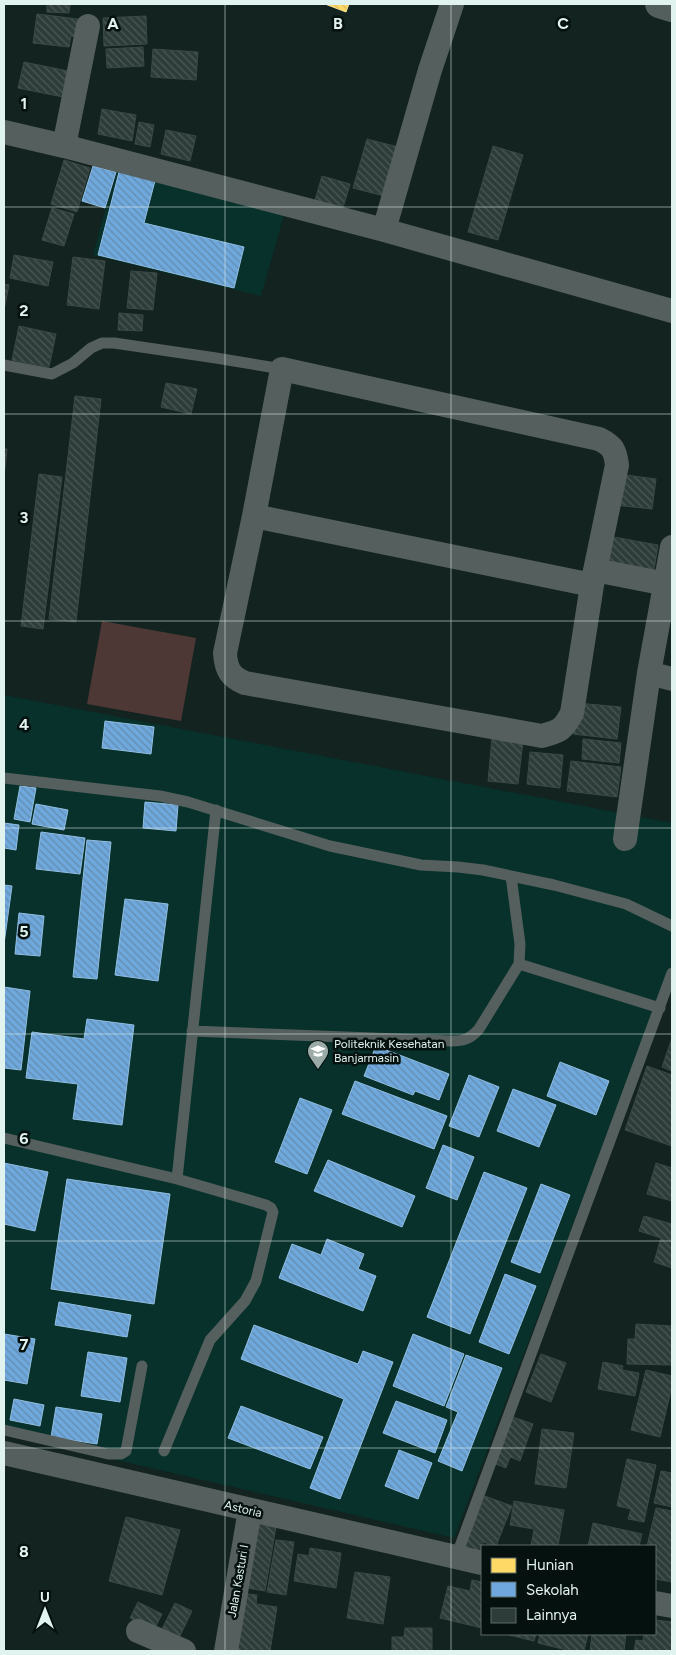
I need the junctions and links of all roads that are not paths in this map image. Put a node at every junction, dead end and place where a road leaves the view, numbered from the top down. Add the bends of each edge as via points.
1 (452, 4) edge
2 (659, 4) edge
3 (672, 8) edge
4 (88, 26) dead end
5 (4, 132) edge
6 (64, 146) junction
7 (384, 230) junction
8 (672, 311) edge
9 (4, 365) edge
10 (282, 370) junction
11 (254, 516) junction
12 (672, 547) edge
13 (593, 578) junction
14 (666, 584) junction
15 (649, 673) junction
16 (672, 679) edge
17 (4, 778) edge
18 (216, 810) junction
19 (625, 839) dead end
20 (511, 876) junction
21 (672, 926) edge
22 (519, 964) junction
23 (672, 973) edge
24 (660, 1008) junction
25 (192, 1031) junction
26 (4, 1138) edge
27 (177, 1179) junction
28 (142, 1366) dead end
29 (4, 1430) edge
30 (164, 1451) dead end
31 (4, 1453) edge
32 (250, 1510) junction
33 (456, 1557) junction
34 (481, 1563) edge
35 (656, 1603) edge
36 (672, 1606) edge
37 (138, 1631) dead end
38 (184, 1651) edge
39 (226, 1651) edge

1 - 7 street
2 - 3 main road
4 - 6 street
5 - 6 street
6 - 7 street
7 - 8 street
9 - 10 lane via 52,374 91,348 102,343 114,343
10 - 11 street
10 - 13 street via 609,444 618,465
11 - 13 street
11 - 13 street via 225,653 229,671 245,684 542,736 556,732 566,726 572,713
12 - 14 street
13 - 14 street
14 - 15 street
15 - 16 street
15 - 19 street
17 - 18 lane via 160,796
18 - 20 lane via 339,848 421,865 458,867
18 - 25 lane
20 - 21 lane via 626,904
20 - 22 lane
22 - 24 lane
22 - 25 lane via 479,1030 472,1038 461,1041
23 - 24 lane
24 - 33 lane
25 - 27 lane
26 - 27 lane
27 - 30 lane via 266,1205 273,1212 256,1281 245,1301 210,1340
28 - 29 lane via 126,1451 121,1454 108,1454
31 - 32 street, Astoria
32 - 33 street, Astoria
32 - 39 street, Jalan Kasturi I
33 - 34 street, Astoria
35 - 36 street
37 - 38 street

